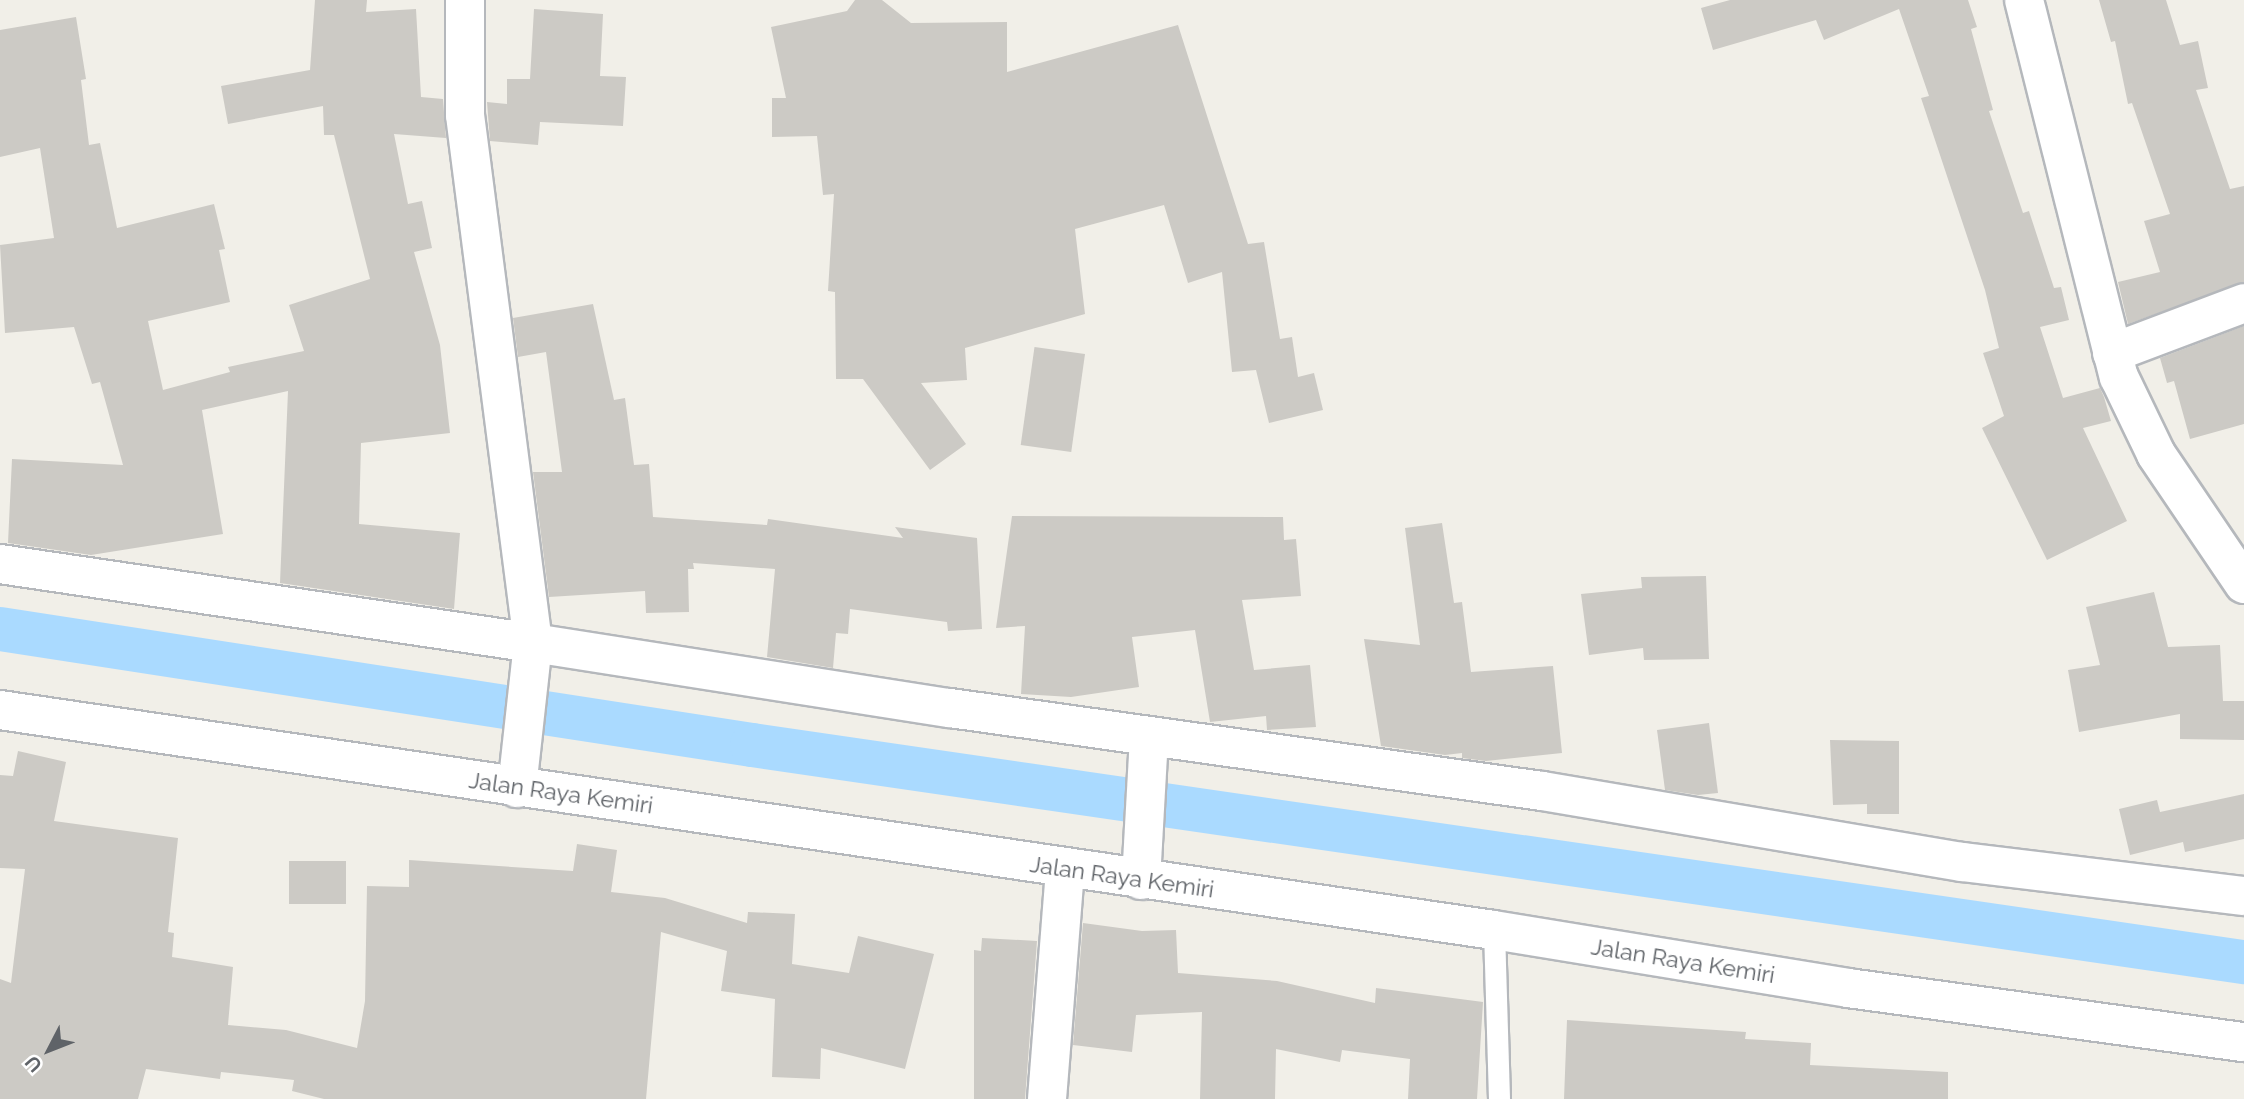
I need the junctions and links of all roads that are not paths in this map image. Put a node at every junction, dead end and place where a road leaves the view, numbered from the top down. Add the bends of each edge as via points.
1 (465, 0) edge
2 (2024, 0) edge
3 (2244, 303) edge
4 (2112, 353) junction
5 (0, 564) edge
6 (2244, 584) edge
7 (532, 650) junction
8 (0, 710) edge
9 (1148, 742) junction
10 (519, 770) junction
11 (1140, 864) junction
12 (1065, 870) junction
13 (2244, 896) edge
14 (1493, 930) junction
15 (2244, 1042) edge
16 (1047, 1099) edge
17 (1499, 1099) edge

1 - 7 street via 465,115
2 - 4 street
3 - 4 street
4 - 6 street via 2156,454
5 - 7 street
7 - 9 street
7 - 10 street
8 - 10 street, Jalan Raya Kemiri
9 - 11 street
9 - 13 street via 1542,791 1962,862
10 - 12 street, Jalan Raya Kemiri
11 - 12 street, Jalan Raya Kemiri
11 - 14 street, Jalan Raya Kemiri
12 - 16 street
14 - 15 street, Jalan Raya Kemiri via 1848,988
14 - 17 lane

